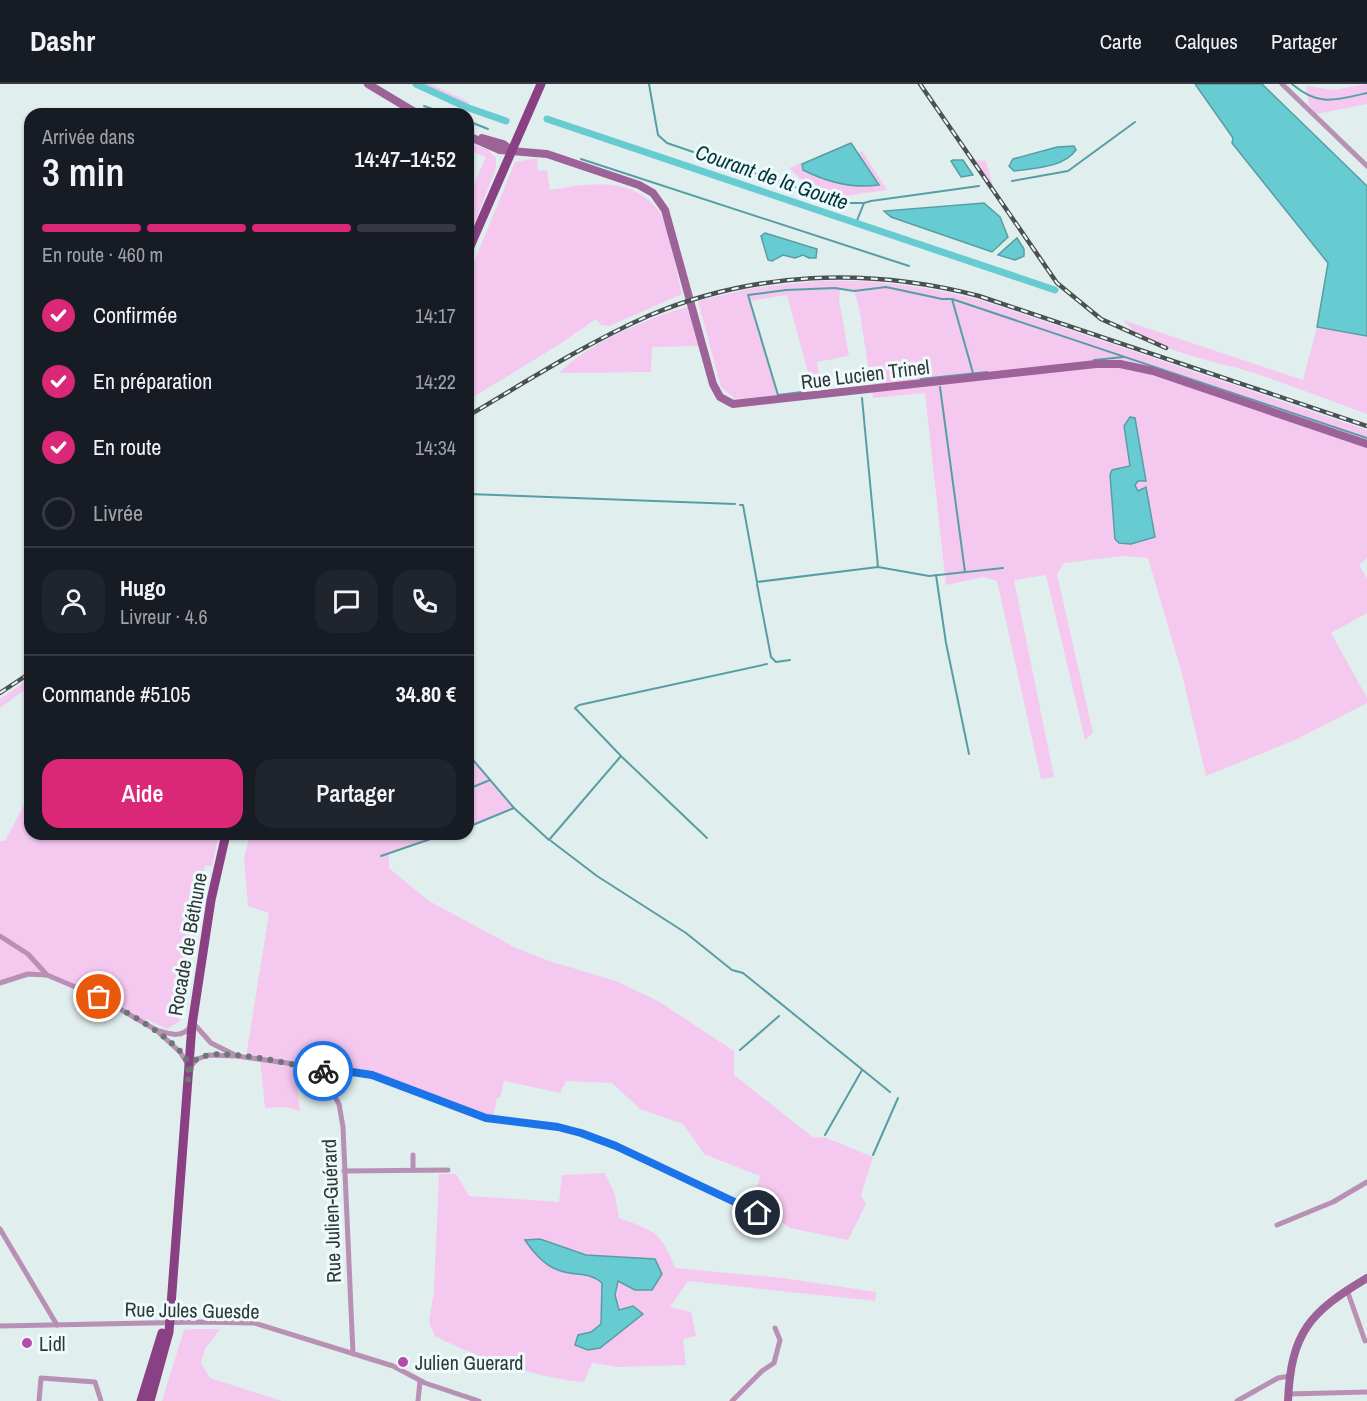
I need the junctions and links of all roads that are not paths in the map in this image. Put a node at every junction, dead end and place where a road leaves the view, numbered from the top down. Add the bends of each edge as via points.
1 (368, 84) edge
2 (541, 84) edge
3 (1282, 84) edge
4 (408, 108) edge
5 (474, 138) edge
6 (512, 150) junction
7 (1367, 166) edge
8 (474, 237) edge
9 (1367, 444) edge
10 (225, 840) edge
11 (0, 936) edge
12 (48, 975) junction
13 (0, 983) edge
14 (194, 1021) junction
15 (156, 1030) junction
16 (237, 1056) junction
17 (189, 1066) junction
18 (321, 1072) junction
19 (413, 1155) dead end
20 (413, 1170) junction
21 (448, 1170) dead end
22 (345, 1171) junction
23 (1367, 1182) edge
24 (758, 1213) dead end
25 (1277, 1225) dead end
26 (0, 1229) edge
27 (174, 1275) junction
28 (1367, 1278) edge
29 (1347, 1290) junction
30 (57, 1325) junction
31 (0, 1326) edge
32 (775, 1328) dead end
33 (1365, 1337) edge
34 (352, 1354) junction
35 (1290, 1376) junction
36 (420, 1381) junction
37 (1367, 1392) edge
38 (1288, 1398) edge
39 (39, 1401) edge
40 (101, 1401) edge
41 (141, 1401) edge
42 (150, 1401) edge
43 (418, 1401) edge
44 (479, 1401) edge
45 (732, 1401) edge
46 (1238, 1401) edge

1 - 4 street
2 - 6 main road
3 - 7 street
5 - 6 street via 500,150
6 - 8 main road
6 - 9 street, Rue Lucien Trinel via 575,162 639,185 657,197 665,210 713,384 720,396 732,404 1113,364 1153,371
10 - 14 main road, Rocade de Béthune via 211,900
11 - 12 street via 28,954
12 - 13 street via 28,974
12 - 15 street via 99,997
14 - 15 street via 182,1034
14 - 16 street via 211,1043
14 - 17 main road, Rocade de Béthune
15 - 17 street
16 - 17 street via 209,1056
16 - 18 street via 308,1066
17 - 27 main road, Rocade de Béthune
18 - 22 street, Rue Julien-Guérard via 339,1104
18 - 24 street via 332,1069 372,1075 486,1118 581,1133
19 - 20 street
20 - 21 street
20 - 22 street
22 - 34 street, Rue Julien-Guérard
23 - 25 street via 1333,1202
26 - 30 street
27 - 41 main road, Rocade de Béthune via 161,1338
27 - 42 main road, Rocade de Béthune via 169,1332
28 - 29 street
29 - 33 street
29 - 35 street via 1324,1305 1309,1322 1298,1343
30 - 31 street, Rue Jules Guesde
30 - 34 street, Rue Jules Guesde via 254,1323
32 - 45 street via 780,1340 774,1363
34 - 36 street, Rue Jules Guesde via 393,1366
35 - 38 street
35 - 46 street via 1278,1378
36 - 43 street
36 - 44 street, Rue Jules Guesde
37 - 38 street
39 - 40 street via 41,1378 95,1382

